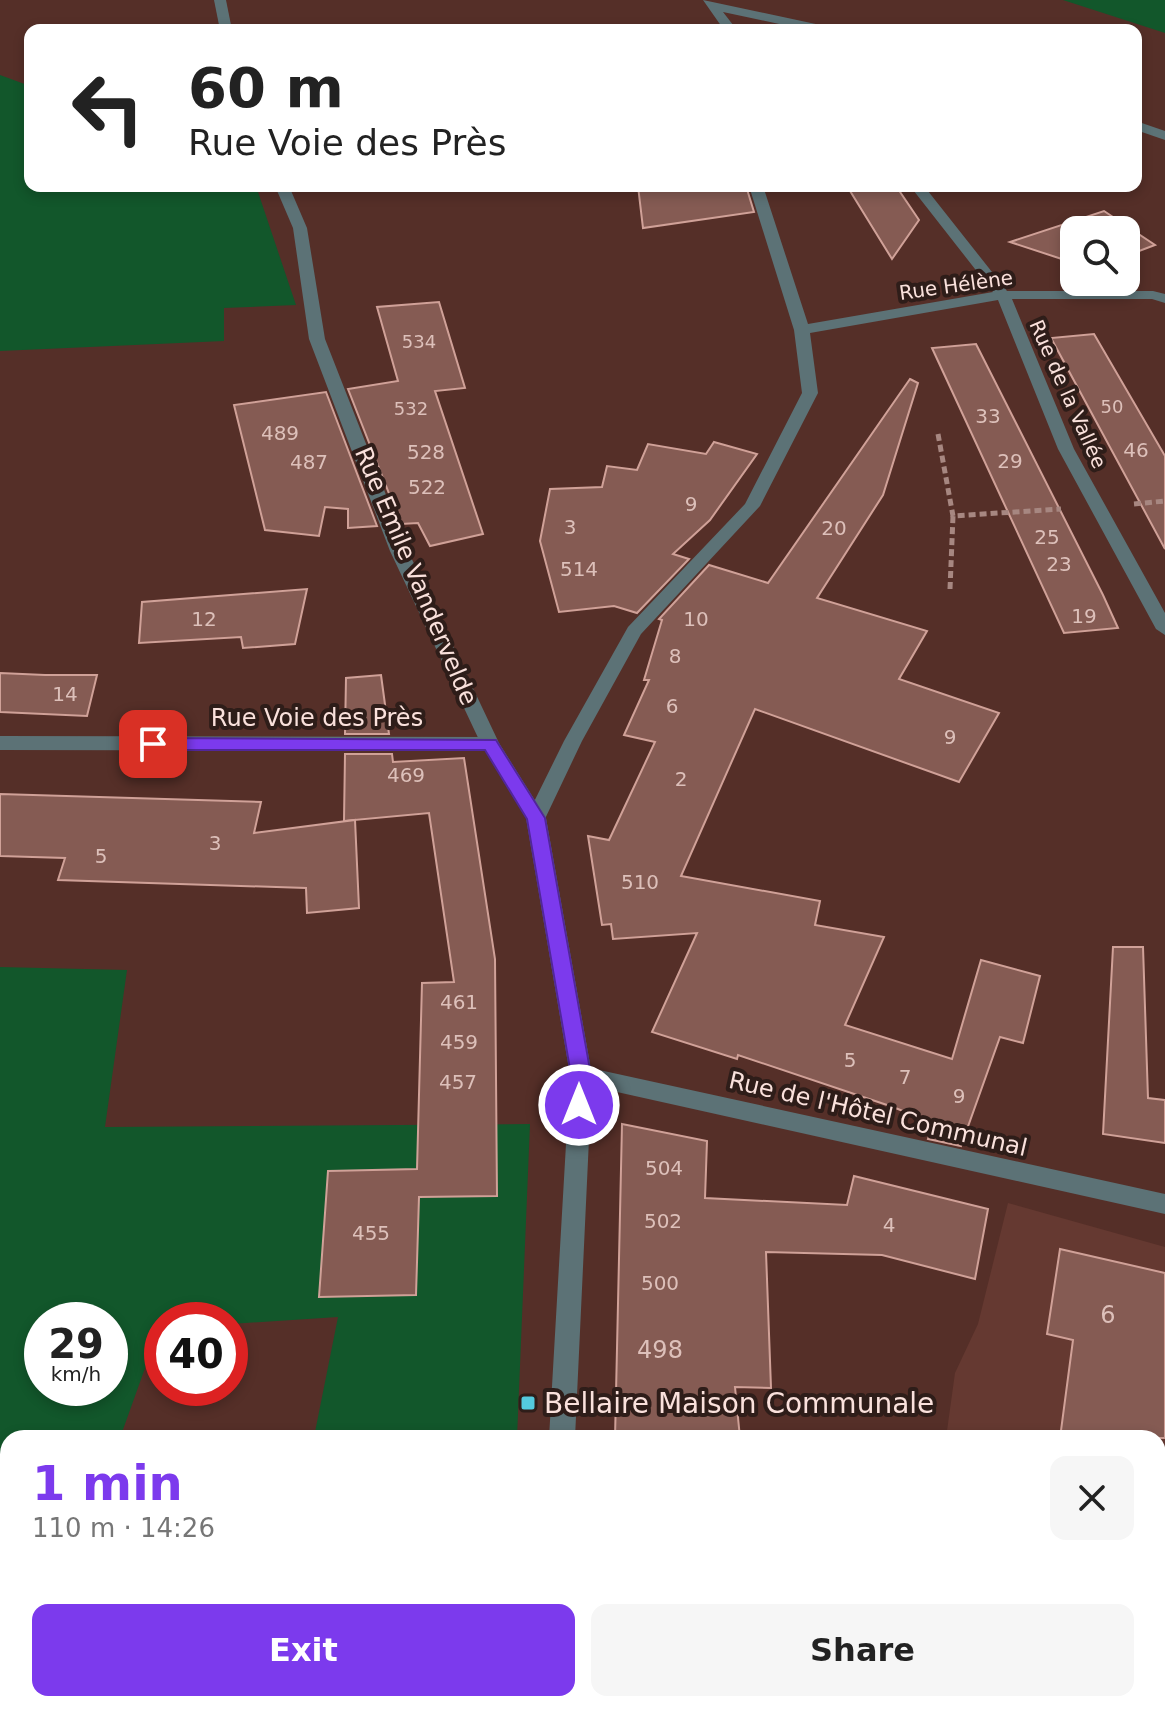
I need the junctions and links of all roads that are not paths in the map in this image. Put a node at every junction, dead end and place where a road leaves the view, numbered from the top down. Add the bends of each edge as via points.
1 (220, 0) edge
2 (709, 3) edge
3 (225, 24) edge
4 (726, 24) edge
5 (799, 24) edge
6 (1142, 127) edge
7 (1165, 136) edge
8 (285, 192) edge
9 (758, 192) edge
10 (922, 192) edge
11 (1003, 295) junction
12 (1165, 299) edge
13 (802, 330) junction
14 (1165, 629) edge
15 (0, 743) edge
16 (490, 744) junction
17 (536, 818) junction
18 (581, 1075) junction
19 (1165, 1204) edge
20 (562, 1430) edge

1 - 3 street
2 - 4 street
2 - 5 street
6 - 7 street
8 - 16 street, Rue Emile Vandervelde via 300,228 317,339 399,551
9 - 13 street
10 - 11 street, Rue de la Vallée
11 - 12 street, Rue Hélène
11 - 13 street, Rue Hélène
11 - 14 street, Rue de la Vallée via 1066,449
13 - 17 street via 810,393 752,506 634,631
15 - 16 street, Rue Voie des Près
16 - 17 street, Rue Emile Vandervelde
17 - 18 street, Rue Emile Vandervelde
18 - 19 street, Rue de l'Hôtel Communal
18 - 20 street, Rue Emile Vandervelde

